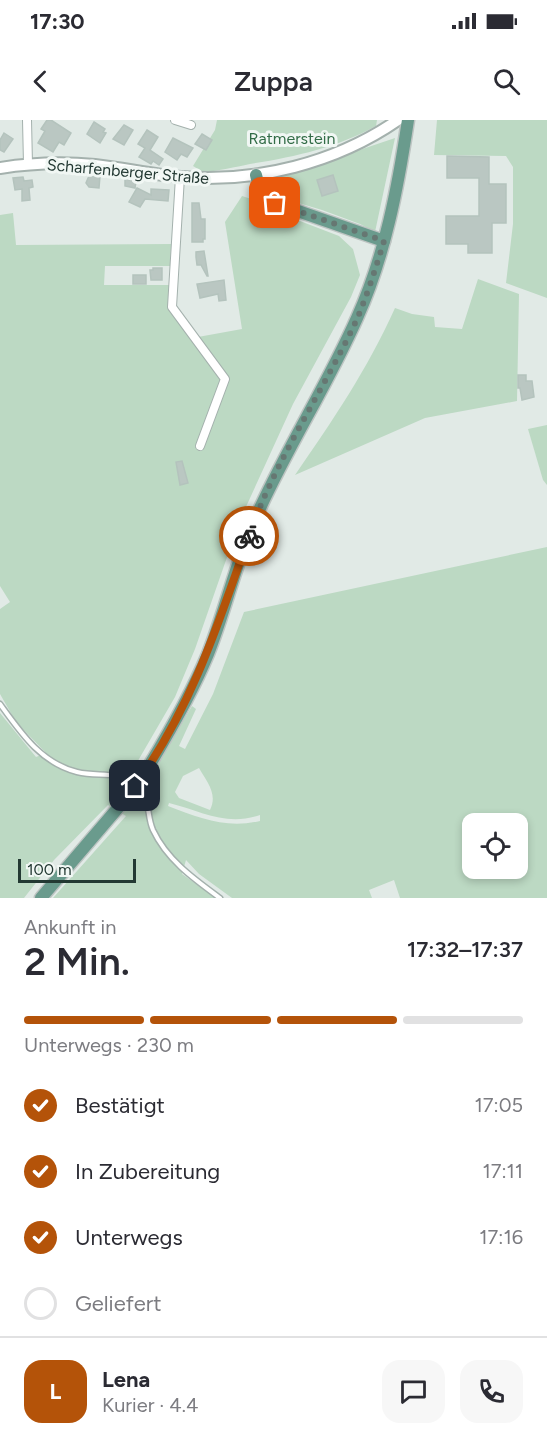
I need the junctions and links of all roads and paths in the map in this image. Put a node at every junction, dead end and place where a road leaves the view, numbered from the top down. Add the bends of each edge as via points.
1 (27, 120) edge
2 (175, 120) edge
3 (398, 120) edge
4 (408, 120) edge
5 (191, 125) dead end
6 (28, 164) junction
7 (0, 168) edge
8 (256, 175) junction
9 (180, 177) junction
10 (384, 241) junction
11 (200, 446) dead end
12 (0, 704) edge
13 (40, 898) edge
14 (220, 898) edge

1 - 6 street
2 - 5 street
3 - 8 street, Scharfenberger Straße via 328,156
4 - 10 main road
6 - 7 street, Scharfenberger Straße
6 - 9 street, Scharfenberger Straße via 97,165
8 - 9 street, Scharfenberger Straße
8 - 10 main road via 261,195 275,203
9 - 11 street via 172,307 225,380
10 - 13 main road, bridge via 357,317 254,520 208,654 189,695 146,771
12 - 14 lane via 28,741 49,760 79,773 114,774 138,789 146,799 152,828 163,846 188,874

